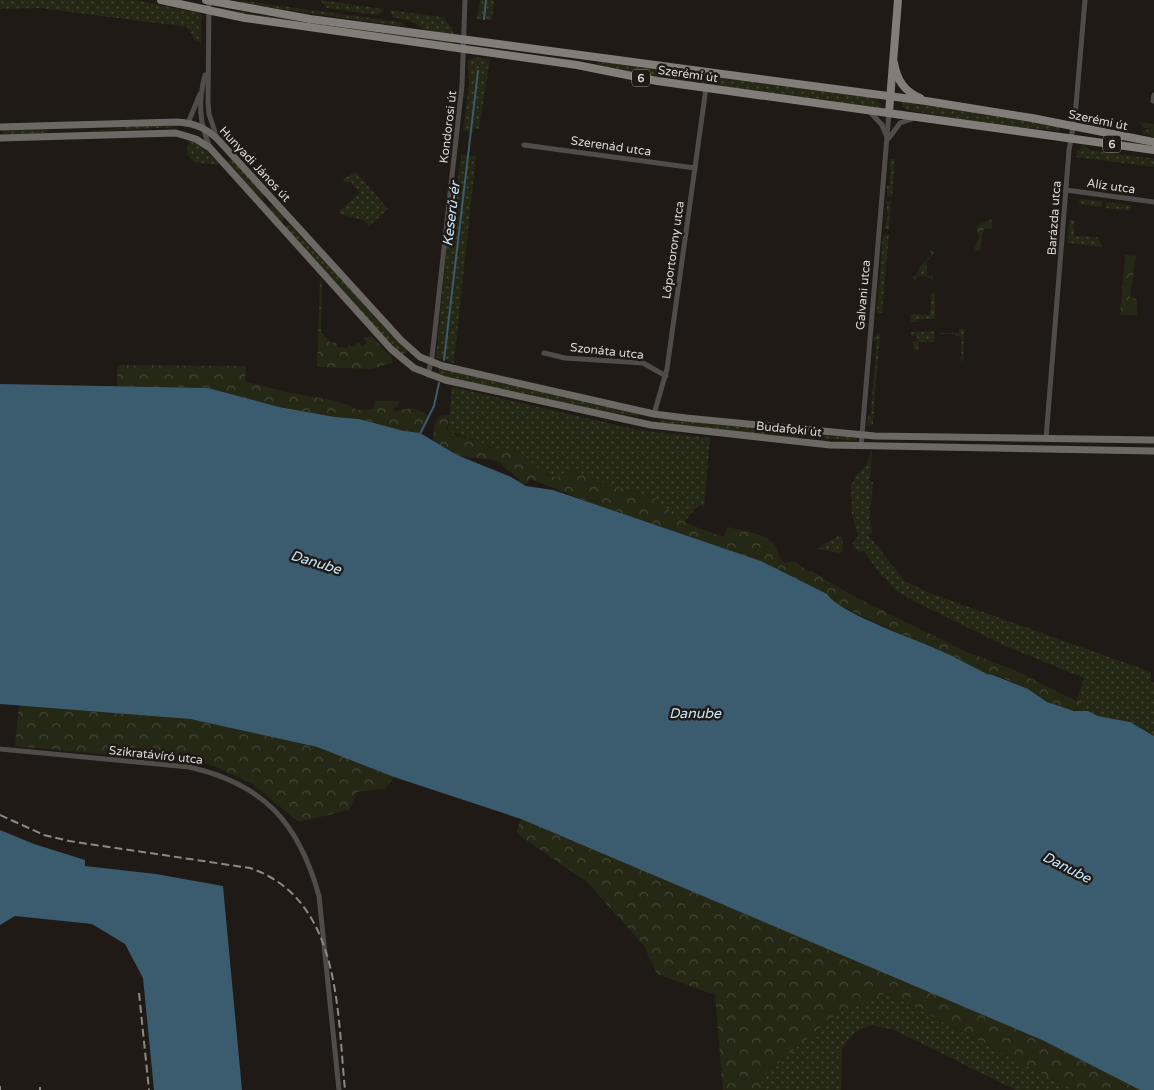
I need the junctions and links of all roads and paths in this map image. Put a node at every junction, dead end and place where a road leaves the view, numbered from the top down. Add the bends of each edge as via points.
1 (161, 0) edge
2 (208, 0) edge
3 (465, 0) edge
4 (898, 0) edge
5 (1085, 0) edge
6 (208, 11) junction
7 (464, 39) junction
8 (464, 49) junction
9 (893, 54) junction
10 (207, 57) junction
11 (706, 88) junction
12 (200, 93) junction
13 (889, 97) junction
14 (926, 101) junction
15 (208, 102) junction
16 (866, 110) junction
17 (889, 113) junction
18 (920, 118) junction
19 (188, 122) junction
20 (199, 124) junction
21 (62, 125) junction
22 (74, 125) junction
23 (0, 127) edge
24 (1073, 127) junction
25 (180, 134) junction
26 (62, 136) junction
27 (75, 136) junction
28 (0, 138) edge
29 (217, 138) junction
30 (1071, 138) junction
31 (1154, 142) edge
32 (524, 145) dead end
33 (887, 146) junction
34 (210, 148) junction
35 (1154, 150) edge
36 (695, 168) junction
37 (1066, 190) junction
38 (272, 198) junction
39 (1154, 202) edge
40 (262, 206) junction
41 (290, 219) junction
42 (281, 227) junction
43 (544, 353) dead end
44 (432, 362) junction
45 (428, 375) junction
46 (666, 376) junction
47 (654, 414) junction
48 (651, 425) junction
49 (808, 429) junction
50 (862, 435) junction
51 (905, 437) junction
52 (1046, 439) junction
53 (1152, 441) edge
54 (806, 442) junction
55 (861, 446) junction
56 (904, 447) junction
57 (1046, 449) junction
58 (1154, 451) edge
59 (0, 749) edge
60 (339, 1090) edge

1 - 6 main road, Szerémi út / 6
2 - 6 street
2 - 7 main road, Szerémi út / 6 via 273,13
3 - 7 street, Kondorosi út
4 - 9 main road, Galvani utca
5 - 24 street, Barázda utca
6 - 8 main road, Szerémi út / 6
6 - 10 street
7 - 8 street, Kondorosi út
7 - 13 main road, Szerémi út / 6
8 - 11 main road, Szerémi út / 6 via 576,64
8 - 44 street, Kondorosi út
9 - 13 main road, Galvani utca
9 - 14 main road via 901,85
10 - 12 street
10 - 15 street
11 - 16 main road, Szerémi út / 6
11 - 36 street, Lőportorony utca
12 - 19 street
12 - 20 street
13 - 14 main road, Szerémi út / 6
13 - 17 main road, Galvani utca
14 - 24 main road, Szerémi út / 6
15 - 20 street
15 - 29 street
16 - 17 main road, Szerémi út / 6
16 - 33 street, Galvani utca via 882,125
17 - 18 main road, Szerémi út / 6
17 - 33 street, Galvani utca
18 - 30 main road, Szerémi út / 6
18 - 33 street, Galvani utca via 900,123 890,135
19 - 20 main road, Hunyadi János út
19 - 22 main road, Hunyadi János út
20 - 25 main road
20 - 29 main road, Hunyadi János út
20 - 34 street
21 - 22 main road, Hunyadi János út
21 - 23 main road, Hunyadi János út
21 - 26 main road
22 - 27 main road
24 - 30 street, Barázda utca
24 - 31 main road, Szerémi út / 6
25 - 27 main road, Hunyadi János út
25 - 34 main road, Hunyadi János út
26 - 27 main road, Hunyadi János út
26 - 28 main road, Hunyadi János út
29 - 38 main road, Hunyadi János út
30 - 35 main road, Szerémi út / 6
30 - 37 street, Barázda utca
32 - 36 street, Szerenád utca
33 - 50 street, Galvani utca
34 - 40 main road, Hunyadi János út
36 - 46 street, Lőportorony utca
37 - 39 street, Alíz utca
37 - 52 street, Barázda utca
38 - 40 main road
38 - 41 main road, Hunyadi János út
40 - 42 main road, Hunyadi János út
41 - 42 main road
41 - 44 main road, Hunyadi János út via 401,340 420,357
42 - 45 main road, Hunyadi János út via 391,349
43 - 46 street, Szonáta utca via 565,358 643,363
44 - 45 street, Kondorosi út
44 - 47 main road, Budafoki út
45 - 48 main road, Budafoki út
46 - 47 street, Lőportorony utca
47 - 48 main road
47 - 49 main road, Budafoki út
48 - 54 main road, Budafoki út
49 - 50 main road, Budafoki út
49 - 54 main road
50 - 51 main road, Budafoki út
50 - 55 street, Galvani utca
51 - 52 main road, Budafoki út
51 - 56 main road
52 - 53 main road, Budafoki út
52 - 57 main road
54 - 55 main road, Budafoki út
55 - 56 main road, Budafoki út
56 - 57 main road, Budafoki út
57 - 58 main road, Budafoki út
59 - 60 street, Szikratávíró utca via 189,766 209,771 237,782 263,799 285,821 310,865 319,896

